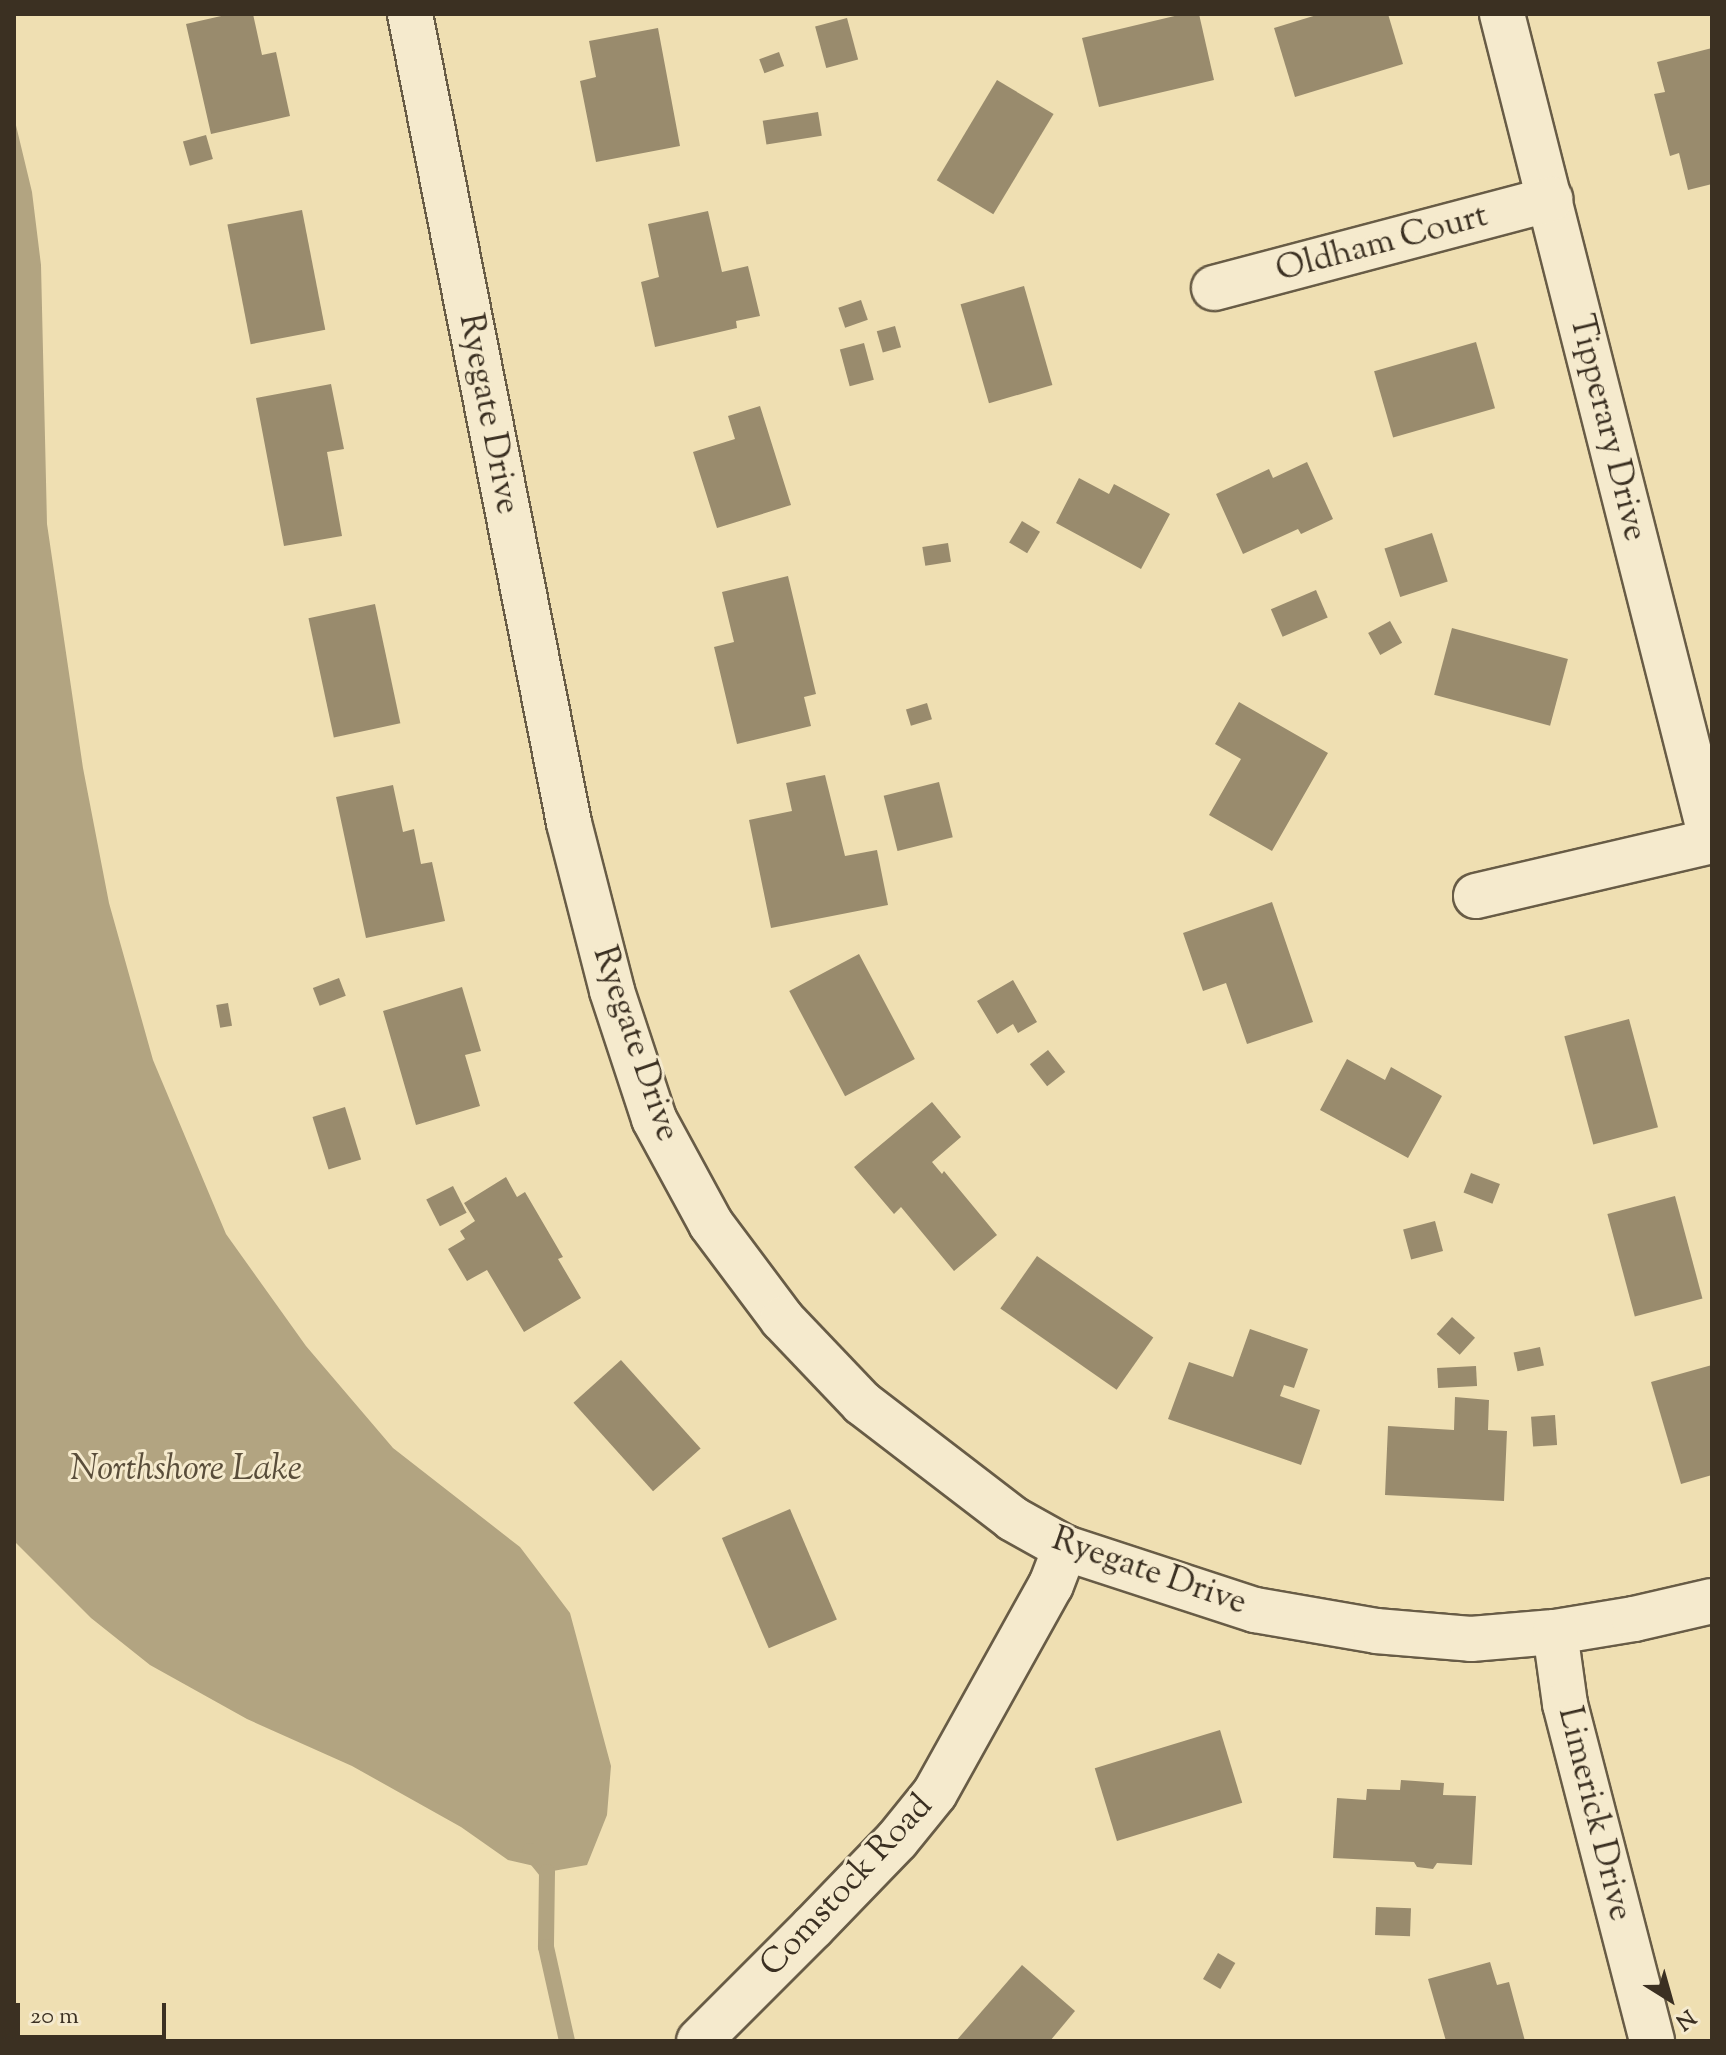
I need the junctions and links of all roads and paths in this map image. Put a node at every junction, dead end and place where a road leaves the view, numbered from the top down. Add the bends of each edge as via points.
1 (410, 14) edge
2 (1502, 14) edge
3 (1550, 199) junction
4 (1214, 288) dead end
5 (1712, 842) edge
6 (1476, 896) dead end
7 (1065, 1548) junction
8 (1712, 1601) edge
9 (1555, 1632) junction
10 (699, 2041) edge
11 (1652, 2041) edge

1 - 7 street, Ryegate Drive via 569,823 612,991 654,1119 711,1224 782,1319 862,1403 1013,1519
2 - 3 street, Tipperary Drive
3 - 4 street, Oldham Court
3 - 5 street, Tipperary Drive
5 - 6 street
7 - 9 street, Ryegate Drive via 1255,1610 1376,1631 1471,1639
7 - 10 street, Comstock Road via 1051,1585 935,1793 897,1840
8 - 9 street, Ryegate Drive
9 - 11 street, Limerick Drive via 1565,1704

